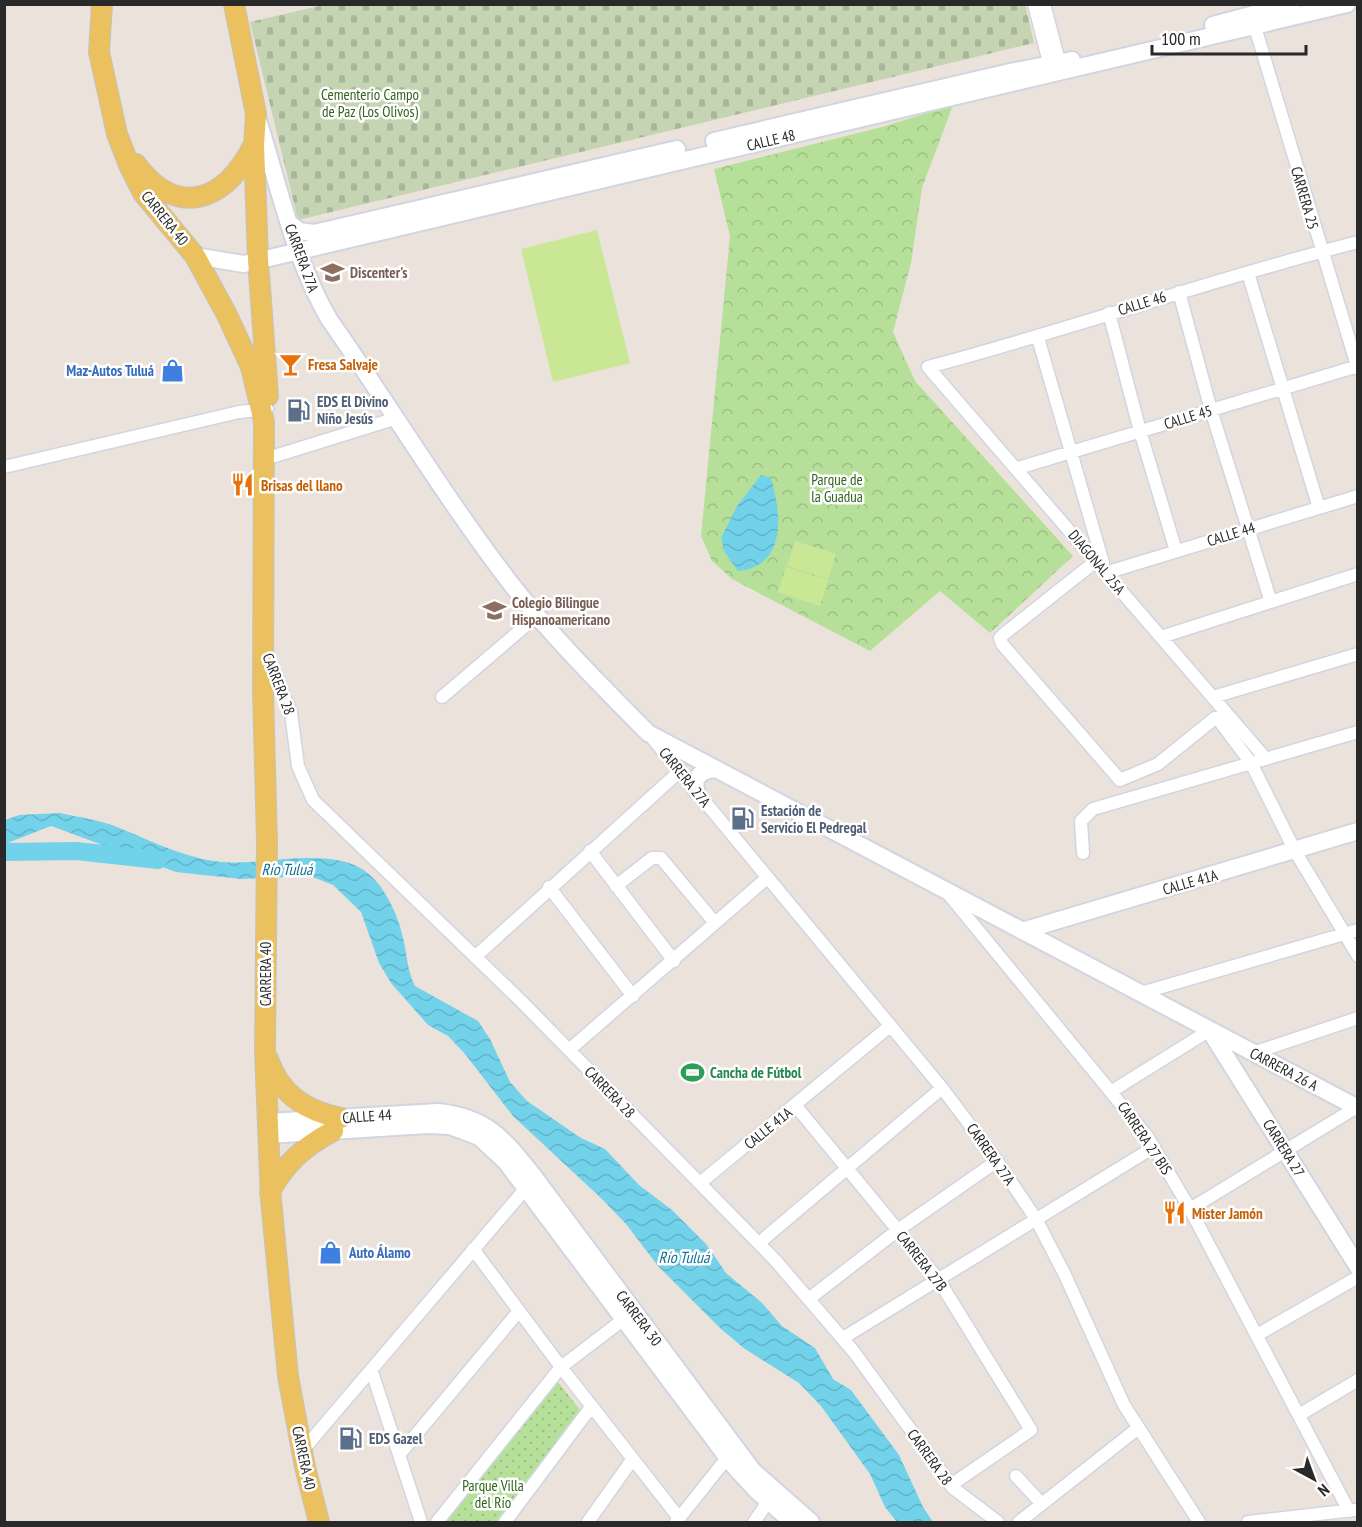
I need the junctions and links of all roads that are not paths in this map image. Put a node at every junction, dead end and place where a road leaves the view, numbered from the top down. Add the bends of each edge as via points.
1 (102, 4) edge
2 (108, 4) edge
3 (234, 4) edge
4 (1034, 4) edge
5 (1044, 4) edge
6 (1292, 4) edge
7 (1347, 4) edge
8 (1255, 27) junction
9 (99, 52) junction
10 (1056, 69) junction
11 (256, 114) junction
12 (117, 134) junction
13 (254, 145) junction
14 (289, 223) junction
15 (1358, 242) edge
16 (297, 251) junction
17 (1321, 251) junction
18 (195, 256) junction
19 (258, 260) junction
20 (1248, 273) junction
21 (1179, 292) junction
22 (1109, 313) junction
23 (1038, 338) junction
24 (928, 367) joint
25 (1357, 367) edge
26 (1282, 389) junction
27 (1211, 410) junction
28 (264, 414) junction
29 (397, 418) junction
30 (1140, 431) junction
31 (1072, 451) junction
32 (262, 460) junction
33 (4, 467) edge
34 (1018, 468) junction
35 (1358, 496) edge
36 (1319, 508) junction
37 (1248, 529) junction
38 (1176, 551) junction
39 (1098, 559) junction
40 (1105, 573) junction
41 (1358, 574) edge
42 (1271, 602) junction
43 (537, 616) junction
44 (1161, 637) junction
45 (264, 645) junction
46 (1358, 654) edge
47 (442, 697) dead end
48 (1213, 697) junction
49 (1358, 732) edge
50 (648, 733) junction
51 (1266, 759) junction
52 (1251, 763) junction
53 (716, 769) junction
54 (681, 770) junction
55 (696, 790) junction
56 (1358, 831) edge
57 (590, 851) junction
58 (1295, 851) junction
59 (1083, 853) dead end
60 (767, 878) junction
61 (616, 886) junction
62 (549, 887) junction
63 (946, 891) junction
64 (716, 923) junction
65 (1358, 930) edge
66 (1022, 931) junction
67 (1344, 934) junction
68 (1358, 956) edge
69 (474, 957) junction
70 (674, 961) junction
71 (1141, 993) junction
72 (633, 996) junction
73 (1358, 1018) edge
74 (891, 1026) junction
75 (1210, 1030) junction
76 (569, 1050) junction
77 (265, 1051) junction
78 (1253, 1053) junction
79 (942, 1088) junction
80 (1112, 1091) junction
81 (795, 1105) junction
82 (1357, 1107) edge
83 (463, 1122) joint
84 (337, 1124) junction
85 (268, 1129) junction
86 (486, 1134) junction
87 (1154, 1147) junction
88 (1286, 1151) junction
89 (997, 1161) junction
90 (847, 1168) junction
91 (700, 1183) junction
92 (526, 1188) junction
93 (270, 1192) junction
94 (1190, 1209) junction
95 (1036, 1219) junction
96 (898, 1230) junction
97 (759, 1243) junction
98 (473, 1249) junction
99 (1358, 1267) edge
100 (1358, 1277) edge
101 (938, 1279) junction
102 (810, 1298) junction
103 (519, 1311) junction
104 (623, 1311) junction
105 (1257, 1335) junction
106 (843, 1338) junction
107 (561, 1367) junction
108 (372, 1371) junction
109 (1358, 1380) edge
110 (591, 1407) junction
111 (1299, 1415) junction
112 (1137, 1429) junction
113 (302, 1451) junction
114 (732, 1453) junction
115 (399, 1455) junction
116 (632, 1460) junction
117 (1016, 1476) dead end
118 (951, 1485) junction
119 (768, 1502) junction
120 (1042, 1504) junction
121 (1353, 1511) edge
122 (677, 1520) edge
123 (1297, 1520) edge
124 (319, 1522) edge
125 (421, 1522) edge
126 (437, 1522) edge
127 (505, 1522) edge
128 (588, 1522) edge
129 (754, 1522) edge
130 (792, 1522) edge
131 (811, 1522) edge
132 (998, 1522) edge
133 (1019, 1522) edge
134 (1199, 1522) edge
135 (1248, 1522) edge

1 - 9 main road, CARRERA 40
2 - 9 main road
3 - 11 main road, CARRERA 27A
4 - 10 street
5 - 10 street
6 - 10 main road, CALLE 48
7 - 8 main road, CALLE 48
8 - 10 main road, CALLE 48
8 - 17 street, CARRERA 25
9 - 12 main road, CARRERA 40
10 - 14 main road, CALLE 48 via 314,233 299,231
10 - 16 main road, CALLE 48
11 - 13 main road, CARRERA 40
11 - 14 main road, CARRERA 27A
12 - 13 main road via 158,188 188,198 202,197 230,182
12 - 18 main road, CARRERA 40 via 143,193
13 - 19 main road, CARRERA 40
14 - 16 main road, CARRERA 27A
15 - 17 street, CALLE 46
16 - 19 main road, CALLE 48
16 - 29 main road, CARRERA 27A via 329,319
17 - 20 street, CALLE 46
17 - 25 street, CARRERA 25
18 - 19 main road, CALLE 48 via 231,264
18 - 28 main road, CARRERA 40 via 251,366
19 - 28 main road, CARRERA 40
20 - 21 street, CALLE 46
20 - 26 street
21 - 22 street, CALLE 46
21 - 27 street
22 - 23 street, CALLE 46
22 - 30 street
23 - 24 street, CALLE 46
23 - 31 street
24 - 34 street, DIAGONAL 25A
25 - 26 street, CALLE 45
26 - 27 street, CALLE 45
26 - 36 street
27 - 30 street, CALLE 45
27 - 37 street
28 - 32 main road, CARRERA 40
28 - 33 street via 239,412
29 - 32 street
29 - 43 main road, CARRERA 27A via 447,498
30 - 31 street, CALLE 45
30 - 38 street
31 - 34 street, CALLE 45
31 - 39 street
32 - 45 main road, CARRERA 40
34 - 39 street, DIAGONAL 25A
35 - 36 street, CALLE 44
36 - 37 street, CALLE 44
37 - 38 street, CALLE 44
37 - 42 street
38 - 40 street, CALLE 44
39 - 40 street, DIAGONAL 25A
39 - 52 street via 1004,633 1000,638 1002,644 1120,780 1158,764 1215,718
40 - 44 street, DIAGONAL 25A
41 - 42 street
42 - 44 street
43 - 47 street
43 - 50 main road, CARRERA 27A
44 - 48 street, DIAGONAL 25A
45 - 69 street, CARRERA 28 via 291,713 298,766 313,800
45 - 77 main road, CARRERA 40
46 - 48 street
48 - 51 street, DIAGONAL 25A
49 - 51 street
50 - 53 main road, CARRERA 26 A
50 - 54 street, CARRERA 27A
51 - 52 street
52 - 58 street
52 - 59 street via 1088,812 1081,821
53 - 55 main road via 699,775
53 - 63 main road, CARRERA 26 A
54 - 55 street, CARRERA 27A
54 - 57 street
55 - 60 street, CARRERA 27A
56 - 58 main road, CALLE 41A
57 - 61 street
57 - 62 street
58 - 66 main road, CALLE 41A
58 - 67 street
60 - 64 street
60 - 74 street, CARRERA 27A
61 - 64 street via 652,858 661,858
61 - 70 street
62 - 69 street
62 - 72 street
63 - 66 main road, CARRERA 26 A
63 - 80 street, CARRERA 27 BIS
64 - 70 street
65 - 67 street
66 - 71 main road, CARRERA 26 A
67 - 68 street
67 - 71 street
69 - 76 street, CARRERA 28
70 - 72 street
71 - 75 main road, CARRERA 26 A
72 - 76 street
73 - 78 street
74 - 79 street, CARRERA 27A
74 - 81 street, CALLE 41A
75 - 78 main road, CARRERA 26 A
75 - 80 street
75 - 88 main road, CARRERA 27
76 - 91 street, CARRERA 28
77 - 84 main road via 277,1079 298,1102
77 - 85 main road, CARRERA 40
78 - 82 main road, CARRERA 26 A
79 - 89 street, CARRERA 27A
79 - 90 street
80 - 87 street, CARRERA 27 BIS
81 - 90 street, CARRERA 27B
81 - 91 street, CALLE 41A
82 - 88 street
83 - 84 main road, CALLE 44
83 - 86 main road, CARRERA 30
84 - 85 main road, CALLE 44
84 - 93 main road via 298,1153
85 - 93 main road, CARRERA 40
86 - 92 main road, CARRERA 30
86 - 104 main road, CARRERA 30 via 509,1145 535,1178
87 - 94 street, CARRERA 27 BIS
87 - 95 street
88 - 94 street
88 - 99 main road, CARRERA 27
89 - 95 street, CARRERA 27A
89 - 96 street
90 - 96 street, CARRERA 27B
90 - 97 street
91 - 97 street, CARRERA 28
92 - 98 street
92 - 104 main road, CARRERA 30
93 - 113 main road, CARRERA 40 via 281,1321
94 - 105 street, CARRERA 27 BIS
95 - 101 street
95 - 112 street, CARRERA 27A
96 - 101 street, CARRERA 27B
96 - 102 street
97 - 102 street, CARRERA 28
98 - 103 street
98 - 108 street
100 - 105 street
101 - 106 street
101 - 118 street, CARRERA 27B via 1031,1430
102 - 106 street, CARRERA 28
103 - 107 street
103 - 115 street
104 - 107 street
104 - 114 main road, CARRERA 30
105 - 111 street, CARRERA 27 BIS
106 - 118 street, CARRERA 28
107 - 110 street
107 - 126 street
108 - 113 street
108 - 115 street
109 - 111 street
110 - 116 street
110 - 127 street
111 - 121 street, CARRERA 27 BIS
112 - 120 street
112 - 134 street, CARRERA 27A
113 - 124 main road, CARRERA 40
114 - 119 main road, CARRERA 30
114 - 122 street
114 - 131 main road, CARRERA 30
115 - 125 street
116 - 122 street
116 - 128 street
117 - 120 street
118 - 132 street, CARRERA 28
119 - 129 street
119 - 130 main road, CARRERA 30
120 - 133 street
121 - 123 street
123 - 135 street

